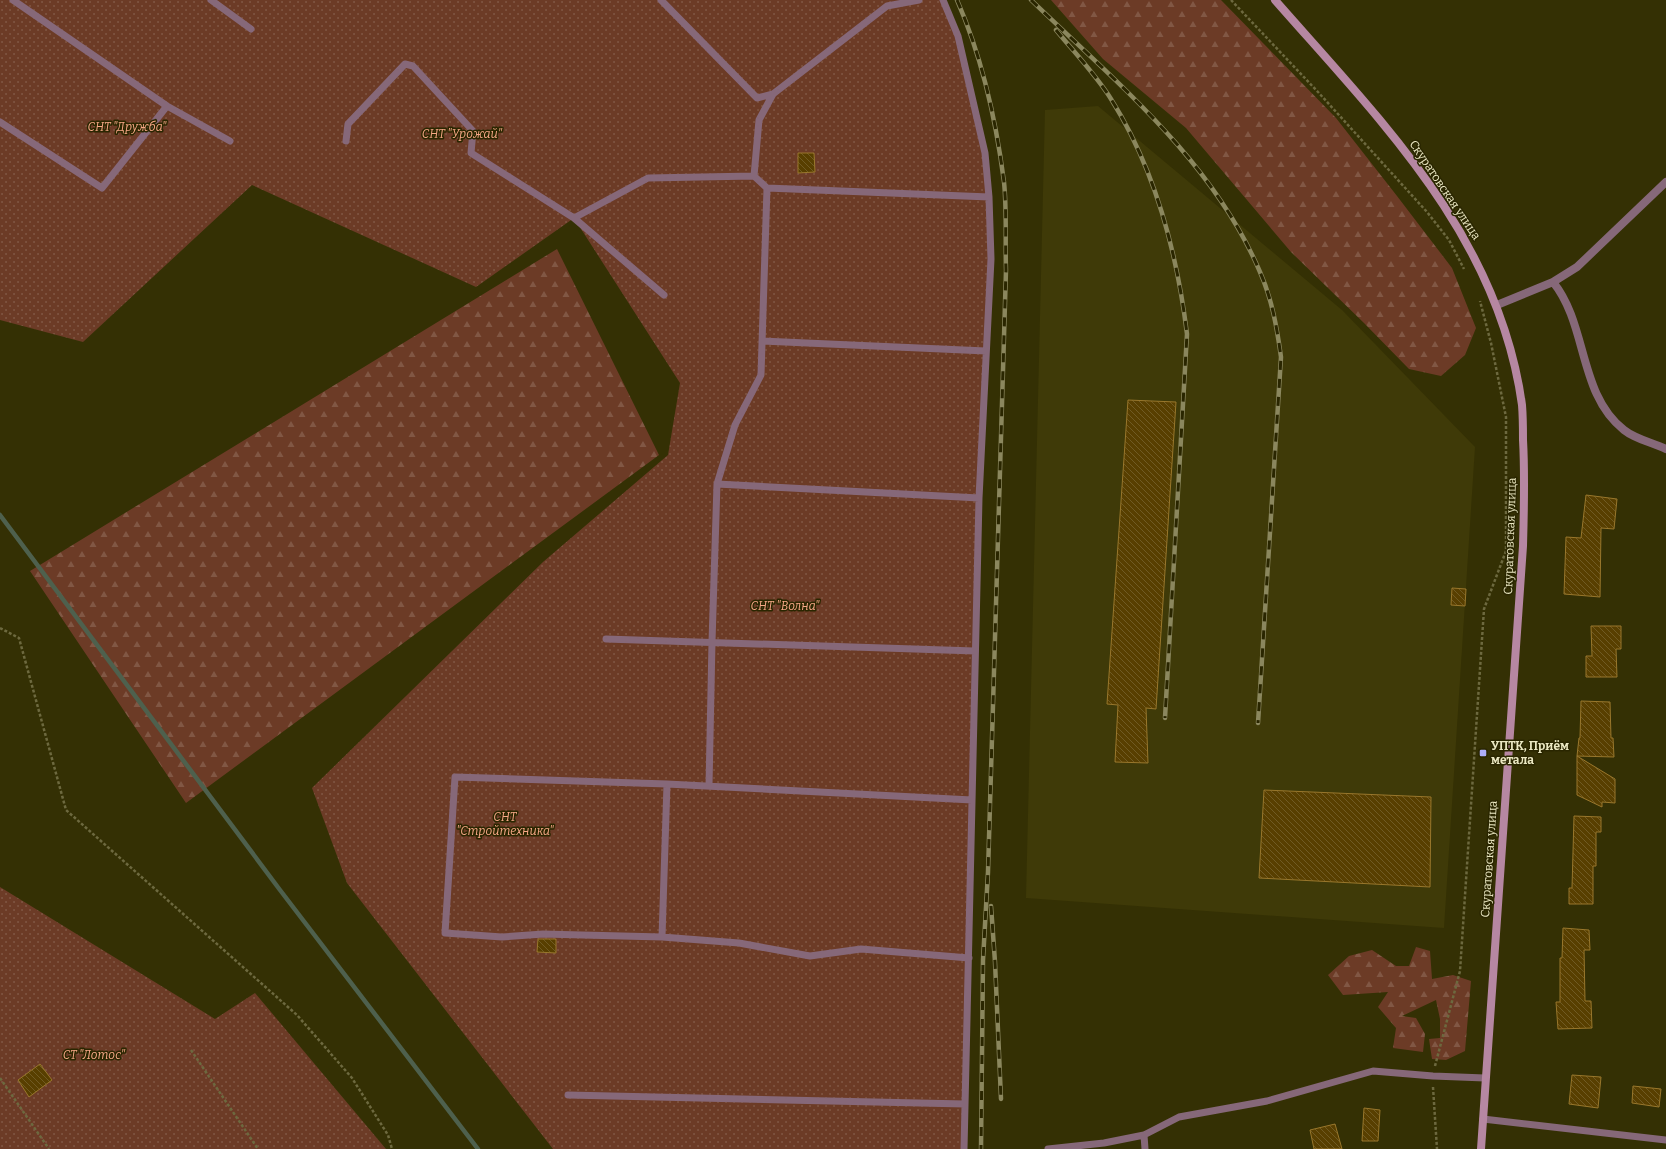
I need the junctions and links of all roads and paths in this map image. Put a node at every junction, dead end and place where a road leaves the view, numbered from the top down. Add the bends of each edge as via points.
1 (13, 0) edge
2 (211, 0) edge
3 (661, 0) edge
4 (919, 0) edge
5 (943, 0) edge
6 (1231, 0) edge
7 (1275, 0) edge
8 (222, 3) edge
9 (252, 29) dead end
10 (773, 94) junction
11 (167, 106) junction
12 (0, 122) edge
13 (230, 142) dead end
14 (346, 142) dead end
15 (754, 176) junction
16 (1666, 182) edge
17 (767, 188) junction
18 (989, 197) junction
19 (574, 218) junction
20 (1467, 274) dead end
21 (1553, 282) junction
22 (664, 295) dead end
23 (1478, 295) dead end
24 (1497, 305) junction
25 (762, 342) junction
26 (986, 351) junction
27 (1666, 449) edge
28 (717, 484) junction
29 (978, 498) junction
30 (0, 628) edge
31 (606, 639) dead end
32 (712, 642) junction
33 (975, 651) junction
34 (667, 784) junction
35 (709, 786) junction
36 (972, 800) junction
37 (662, 937) junction
38 (969, 958) junction
39 (191, 1050) dead end
40 (1433, 1076) junction
41 (0, 1078) edge
42 (1485, 1078) junction
43 (568, 1094) dead end
44 (965, 1104) junction
45 (1483, 1119) junction
46 (1144, 1135) junction
47 (1666, 1140) edge
48 (50, 1149) edge
49 (258, 1149) edge
50 (392, 1149) edge
51 (964, 1149) edge
52 (1048, 1149) edge
53 (1145, 1149) edge
54 (1437, 1149) edge
55 (1480, 1149) edge

1 - 11 lane
2 - 8 lane
3 - 10 lane via 757,98
4 - 10 lane via 887,6
5 - 18 lane via 958,36 985,153
6 - 20 path via 1427,212 1449,240
7 - 24 street, Скуратовская улица via 1394,136 1467,242
8 - 9 lane
10 - 15 lane via 759,120
11 - 12 lane via 102,188
11 - 13 lane
14 - 19 lane via 348,124 405,64 413,66 473,131 471,153
15 - 17 lane
15 - 19 lane via 648,178
16 - 21 street via 1577,267
17 - 18 lane
17 - 25 lane
18 - 26 lane via 991,259
19 - 22 lane
21 - 24 street
21 - 27 street via 1562,294 1597,396 1608,414 1624,431
23 - 40 path via 1506,417 1506,552 1484,609 1460,971
24 - 42 street, Скуратовская улица via 1513,357 1522,406 1525,472 1523,546
25 - 26 lane
25 - 28 lane via 761,375 735,425
26 - 29 lane
28 - 29 lane
28 - 32 lane
29 - 33 lane
30 - 50 path via 19,638 66,810 297,1015 352,1078 388,1135
31 - 32 lane
32 - 33 lane
32 - 35 lane
33 - 36 lane
34 - 35 lane
34 - 37 lane
34 - 37 lane via 455,777 445,933 502,937 543,934
35 - 36 lane
36 - 38 lane
37 - 38 lane via 739,942 810,956 861,949
38 - 44 lane
39 - 49 path
40 - 42 lane
40 - 46 lane via 1374,1070 1267,1101 1179,1117
40 - 54 path
41 - 48 path
42 - 45 street, Скуратовская улица
43 - 44 lane
44 - 51 lane
45 - 47 lane
45 - 55 street, Скуратовская улица
46 - 52 lane
46 - 53 lane

